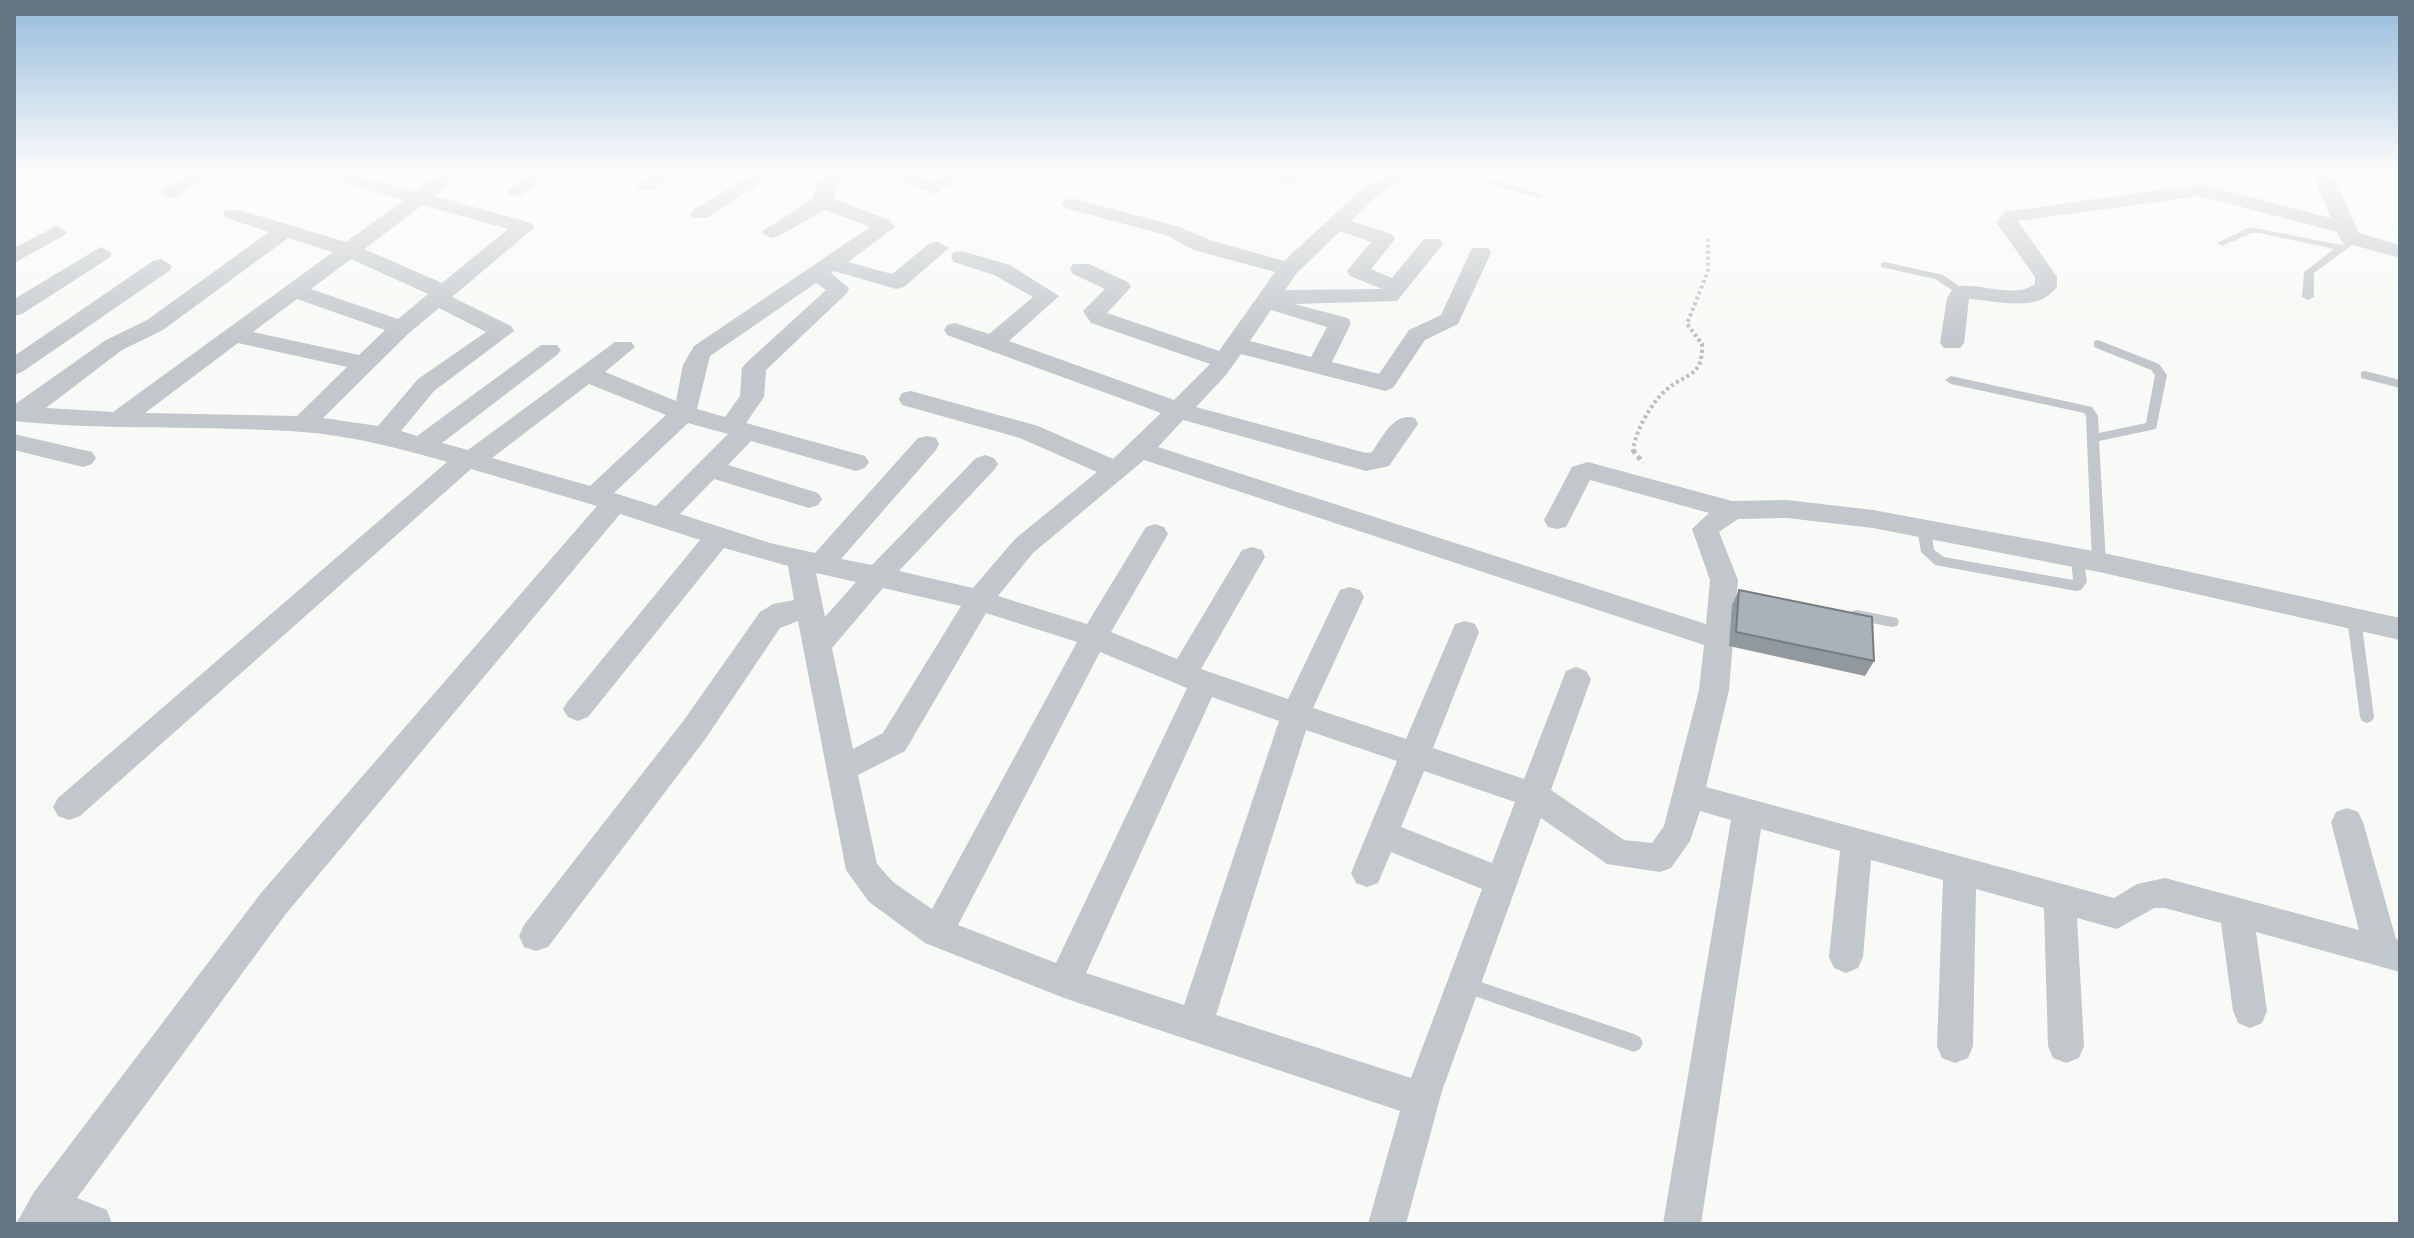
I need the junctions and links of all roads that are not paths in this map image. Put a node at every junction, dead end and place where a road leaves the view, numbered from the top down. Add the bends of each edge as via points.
1 (286, 229) joint
2 (378, 229) edge
3 (522, 229) edge
4 (777, 229) edge
5 (881, 229) edge
6 (1164, 229) edge
7 (1330, 229) edge
8 (1353, 229) edge
9 (2011, 229) edge
10 (2317, 229) edge
11 (2344, 229) edge
12 (56, 232) dead end
13 (772, 232) dead end
14 (2348, 239) junction
15 (2222, 243) dead end
16 (1432, 244) dead end
17 (938, 248) dead end
18 (349, 250) junction
19 (2400, 252) edge
20 (101, 253) dead end
21 (1480, 253) dead end
22 (14, 257) edge
23 (962, 257) dead end
24 (1885, 265) dead end
25 (161, 266) dead end
26 (824, 269) junction
27 (1081, 269) dead end
28 (1288, 269) junction
29 (1398, 288) junction
30 (294, 291) junction
31 (1962, 292) junction
32 (439, 295) junction
33 (2308, 297) dead end
34 (1267, 300) junction
35 (14, 309) edge
36 (401, 328) junction
37 (955, 330) dead end
38 (235, 335) junction
39 (1952, 343) dead end
40 (992, 344) junction
41 (2098, 344) dead end
42 (623, 347) dead end
43 (549, 350) dead end
44 (1230, 353) junction
45 (365, 364) junction
46 (14, 367) edge
47 (1318, 367) junction
48 (587, 374) junction
49 (2365, 375) dead end
50 (1951, 380) dead end
51 (2400, 384) edge
52 (911, 399) dead end
53 (1179, 411) junction
54 (683, 413) junction
55 (18, 414) edge
56 (119, 420) junction
57 (303, 424) junction
58 (1406, 424) dead end
59 (738, 428) junction
60 (384, 435) junction
61 (2094, 438) junction
62 (14, 442) edge
63 (927, 444) dead end
64 (421, 446) junction
65 (1140, 450) junction
66 (83, 458) dead end
67 (469, 460) junction
68 (856, 462) dead end
69 (985, 464) dead end
70 (709, 468) junction
71 (1116, 470) junction
72 (605, 499) junction
73 (809, 499) dead end
74 (1732, 510) junction
75 (661, 517) junction
76 (1557, 520) dead end
77 (1155, 534) dead end
78 (718, 536) junction
79 (1252, 557) dead end
80 (2089, 560) junction
81 (810, 562) junction
82 (877, 577) junction
83 (1350, 597) dead end
84 (979, 600) junction
85 (810, 609) junction
86 (1846, 612) edge
87 (2354, 618) junction
88 (1892, 622) dead end
89 (2400, 629) edge
90 (1465, 632) dead end
91 (1094, 637) junction
92 (1718, 639) junction
93 (817, 646) junction
94 (1194, 678) junction
95 (1576, 679) dead end
96 (578, 709) dead end
97 (1296, 713) junction
98 (2367, 717) dead end
99 (1413, 754) junction
100 (842, 769) junction
101 (1533, 795) junction
102 (1688, 795) junction
103 (69, 807) dead end
104 (1748, 812) junction
105 (2347, 822) dead end
106 (1382, 834) junction
107 (1857, 842) junction
108 (1960, 871) junction
109 (1367, 873) dead end
110 (1501, 882) junction
111 (2060, 899) junction
112 (2236, 912) junction
113 (937, 932) junction
114 (536, 936) dead end
115 (2391, 954) edge
116 (1846, 957) dead end
117 (1064, 982) junction
118 (1463, 984) junction
119 (2250, 1011) dead end
120 (1195, 1026) junction
121 (1634, 1043) dead end
122 (1955, 1046) dead end
123 (2066, 1046) dead end
124 (1421, 1100) junction
125 (41, 1215) edge
126 (93, 1224) edge
127 (1387, 1224) edge
128 (1682, 1224) edge

1 - 18 street
1 - 55 street via 155,325 114,345
2 - 18 street
3 - 32 street
4 - 13 street
5 - 26 street
6 - 28 street
7 - 28 street
8 - 29 street via 1384,239 1358,271
9 - 31 street via 2046,277 2046,287 2027,298
10 - 14 street
11 - 14 street
12 - 22 street
14 - 15 lane via 2250,230
14 - 19 street
14 - 33 lane via 2309,272
16 - 29 street
17 - 26 street via 896,282
18 - 30 street
18 - 32 street
20 - 35 street
21 - 47 street via 1450,319 1417,335 1389,381
23 - 40 street via 1002,270 1048,296
24 - 31 lane via 1939,277
25 - 46 street
26 - 54 street via 696,357
26 - 59 street via 838,288 836,293 754,368 752,397
27 - 44 street via 1120,287 1094,311 1099,318
28 - 34 street
29 - 34 street via 1389,296
30 - 36 street
30 - 38 street
31 - 39 street
32 - 36 street
32 - 60 street via 503,331 426,385
34 - 44 street
34 - 47 street via 1340,323
36 - 45 street
37 - 40 street
38 - 45 street
38 - 56 street
40 - 53 street
41 - 61 lane via 2155,367 2161,375 2152,426
42 - 48 street
43 - 64 street
44 - 47 street
44 - 53 street
45 - 57 street
48 - 54 street
48 - 67 street
49 - 51 lane
50 - 61 lane via 2088,410
52 - 71 street via 1029,432
53 - 58 street via 1366,462 1380,460
53 - 65 street
54 - 59 street
54 - 72 street
55 - 56 street
56 - 57 street
57 - 60 street
59 - 68 street
59 - 70 street
60 - 64 street
61 - 80 lane
62 - 66 street
63 - 81 street
64 - 67 street
65 - 71 street
65 - 92 street
67 - 72 street
67 - 103 street
69 - 82 street
70 - 73 street
70 - 75 street
71 - 84 street via 1032,539
72 - 75 street
72 - 125 street via 273,904
74 - 76 street via 1588,471 1581,473
74 - 80 street via 1787,509
74 - 92 street via 1705,529 1730,590
75 - 78 street
77 - 91 street
78 - 81 street
78 - 96 street
79 - 94 street
80 - 87 street
81 - 82 street
81 - 85 street
82 - 84 street
82 - 93 street
83 - 97 street
84 - 91 street
84 - 100 street via 894,742
85 - 93 street
85 - 114 street via 783,612 770,620 695,729
86 - 88 lane
87 - 89 street
87 - 98 lane
90 - 99 street
91 - 94 street
91 - 113 street
92 - 102 street via 1714,690
93 - 100 street
94 - 97 street
94 - 117 street
95 - 101 street
97 - 99 street
97 - 120 street
99 - 101 street
99 - 106 street
100 - 113 street via 862,870 881,892
101 - 102 street via 1618,854 1660,858 1679,831
101 - 110 street
102 - 104 street
104 - 107 street
104 - 128 street
105 - 115 street
106 - 109 street
106 - 110 street
107 - 108 street
107 - 116 street
108 - 111 street
108 - 122 street
110 - 118 street
111 - 112 street via 2117,914 2156,892
111 - 123 street
112 - 115 street
112 - 119 street
113 - 117 street
117 - 120 street
118 - 121 lane
118 - 124 street
120 - 124 street
124 - 127 street
125 - 126 street

